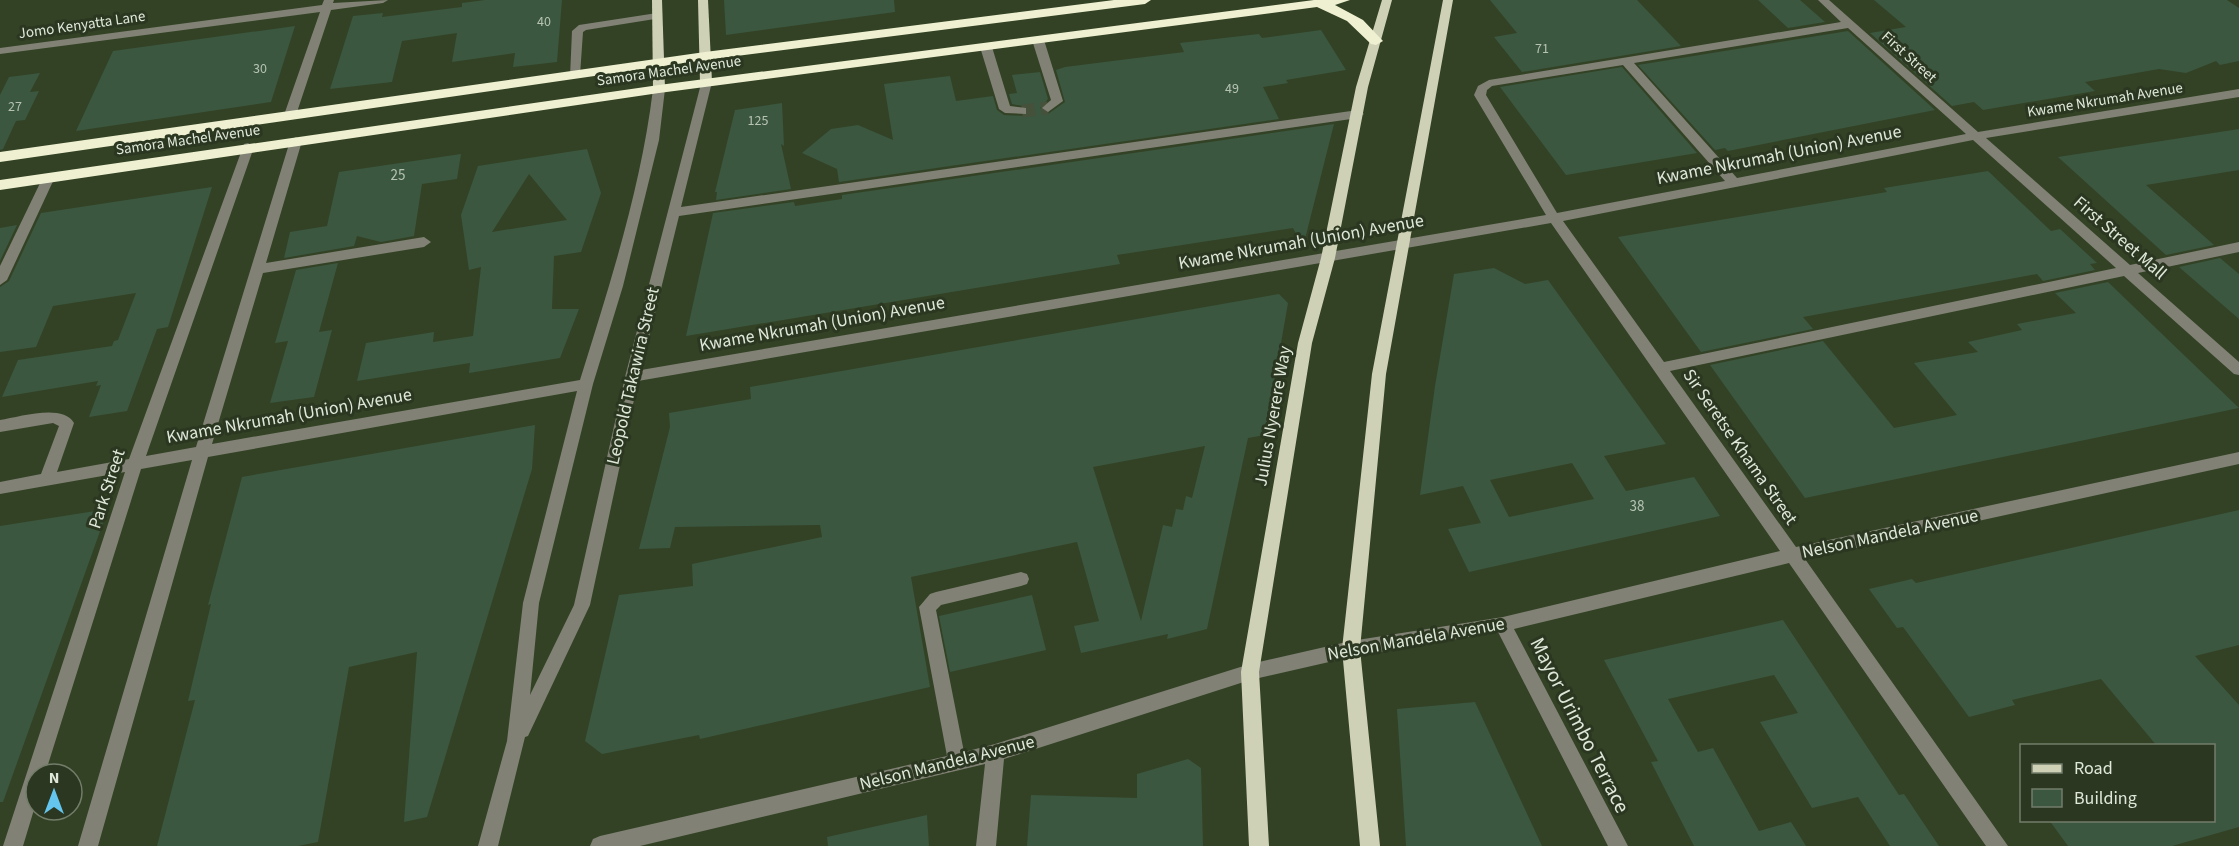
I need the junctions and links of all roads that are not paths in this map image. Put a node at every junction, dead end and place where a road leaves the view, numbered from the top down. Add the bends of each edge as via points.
1 (383, 0) edge
2 (657, 0) edge
3 (703, 0) edge
4 (1145, 0) edge
5 (1344, 0) edge
6 (1387, 0) edge
7 (1448, 0) edge
8 (1823, 0) edge
9 (328, 4) edge
10 (1318, 4) junction
11 (657, 16) junction
12 (1850, 24) junction
13 (1038, 40) junction
14 (1376, 41) junction
15 (986, 47) junction
16 (0, 51) edge
17 (705, 56) junction
18 (1625, 60) junction
19 (659, 63) junction
20 (574, 75) junction
21 (706, 82) junction
22 (659, 89) junction
23 (2239, 93) edge
24 (1048, 108) dead end
25 (1022, 111) tunnel mouth
26 (1358, 114) junction
27 (290, 115) junction
28 (1975, 136) junction
29 (296, 141) junction
30 (248, 147) junction
31 (0, 157) edge
32 (49, 177) junction
33 (1735, 184) junction
34 (0, 185) edge
35 (672, 213) junction
36 (1554, 218) junction
37 (424, 242) dead end
38 (1405, 243) junction
39 (2239, 247) edge
40 (1328, 258) junction
41 (2128, 268) junction
42 (258, 269) junction
43 (0, 280) edge
44 (1660, 368) junction
45 (2239, 369) edge
46 (632, 377) junction
47 (586, 384) junction
48 (0, 426) edge
49 (202, 451) junction
50 (2239, 458) edge
51 (135, 464) junction
52 (47, 479) junction
53 (0, 488) edge
54 (1793, 555) junction
55 (1021, 579) dead end
56 (1503, 624) junction
57 (1351, 649) junction
58 (1250, 672) junction
59 (516, 741) junction
60 (995, 753) junction
61 (957, 762) junction
62 (13, 846) edge
63 (88, 846) edge
64 (488, 846) edge
65 (600, 846) edge
66 (986, 846) edge
67 (1259, 846) edge
68 (1370, 846) edge
69 (1617, 846) edge
70 (1998, 846) edge

1 - 9 street, Jomo Kenyatta Lane
2 - 11 main road, Leopold Takawira Street
3 - 17 main road, Leopold Takawira Street
4 - 17 highway, Samora Machel Avenue
5 - 10 highway, Samora Machel Avenue
6 - 14 main road, Julius Nyerere Way
7 - 38 main road
8 - 12 street, First Street
9 - 16 street, Jomo Kenyatta Lane
9 - 27 street
10 - 13 highway, Samora Machel Avenue
10 - 14 highway via 1342,10 1362,24
11 - 19 main road, Leopold Takawira Street
11 - 20 street via 583,27 578,31
12 - 18 street
12 - 28 street, First Street
13 - 15 highway, Samora Machel Avenue
13 - 24 street via 1057,101
14 - 26 main road, Julius Nyerere Way
15 - 21 highway, Samora Machel Avenue
15 - 25 street via 1005,109
17 - 19 highway, Samora Machel Avenue
17 - 21 main road, Leopold Takawira Street
18 - 33 street
18 - 36 street, Sir Seretse Khama Street via 1489,83 1482,88 1480,95
19 - 20 highway, Samora Machel Avenue
19 - 22 main road, Leopold Takawira Street
20 - 27 highway, Samora Machel Avenue
21 - 22 highway, Samora Machel Avenue
21 - 35 street, Leopold Takawira Street
22 - 29 highway, Samora Machel Avenue
22 - 47 street, Leopold Takawira Street via 653,140
23 - 28 street, Kwame Nkrumah Avenue
26 - 35 street
26 - 40 main road, Julius Nyerere Way
27 - 31 highway, Samora Machel Avenue
28 - 33 street, Kwame Nkrumah (Union) Avenue
28 - 41 street, First Street Mall
29 - 30 highway, Samora Machel Avenue
29 - 42 street
30 - 32 highway, Samora Machel Avenue
30 - 51 street, Park Street
32 - 34 highway, Samora Machel Avenue
32 - 43 street
33 - 36 street, Kwame Nkrumah (Union) Avenue
35 - 46 street, Leopold Takawira Street
36 - 38 street, Kwame Nkrumah (Union) Avenue
36 - 44 street, Sir Seretse Khama Street
37 - 42 street
38 - 40 street, Kwame Nkrumah (Union) Avenue
38 - 57 main road via 1379,374
39 - 41 street
40 - 46 street, Kwame Nkrumah (Union) Avenue
40 - 58 main road, Julius Nyerere Way via 1305,343
41 - 44 street
41 - 45 street, First Street Mall
42 - 49 street
44 - 54 street, Sir Seretse Khama Street
46 - 59 street, Leopold Takawira Street via 582,605
47 - 49 street, Kwame Nkrumah (Union) Avenue
47 - 59 street, Leopold Takawira Street via 531,603
48 - 52 street via 54,417 67,423
49 - 51 street, Kwame Nkrumah (Union) Avenue
49 - 63 street
50 - 54 street, Nelson Mandela Avenue
51 - 52 street, Kwame Nkrumah (Union) Avenue
51 - 62 street, Park Street
52 - 53 street, Kwame Nkrumah (Union) Avenue
54 - 56 street, Nelson Mandela Avenue
54 - 70 street, Sir Seretse Khama Street
55 - 61 street via 936,599 927,607
56 - 57 street, Nelson Mandela Avenue
56 - 69 street, Mayor Urimbo Terrace
57 - 58 street, Nelson Mandela Avenue
57 - 68 main road
58 - 60 street, Nelson Mandela Avenue
58 - 67 main road, Julius Nyerere Way
59 - 64 street, Leopold Takawira Street
60 - 61 street, Nelson Mandela Avenue
60 - 66 street
61 - 65 street, Nelson Mandela Avenue

